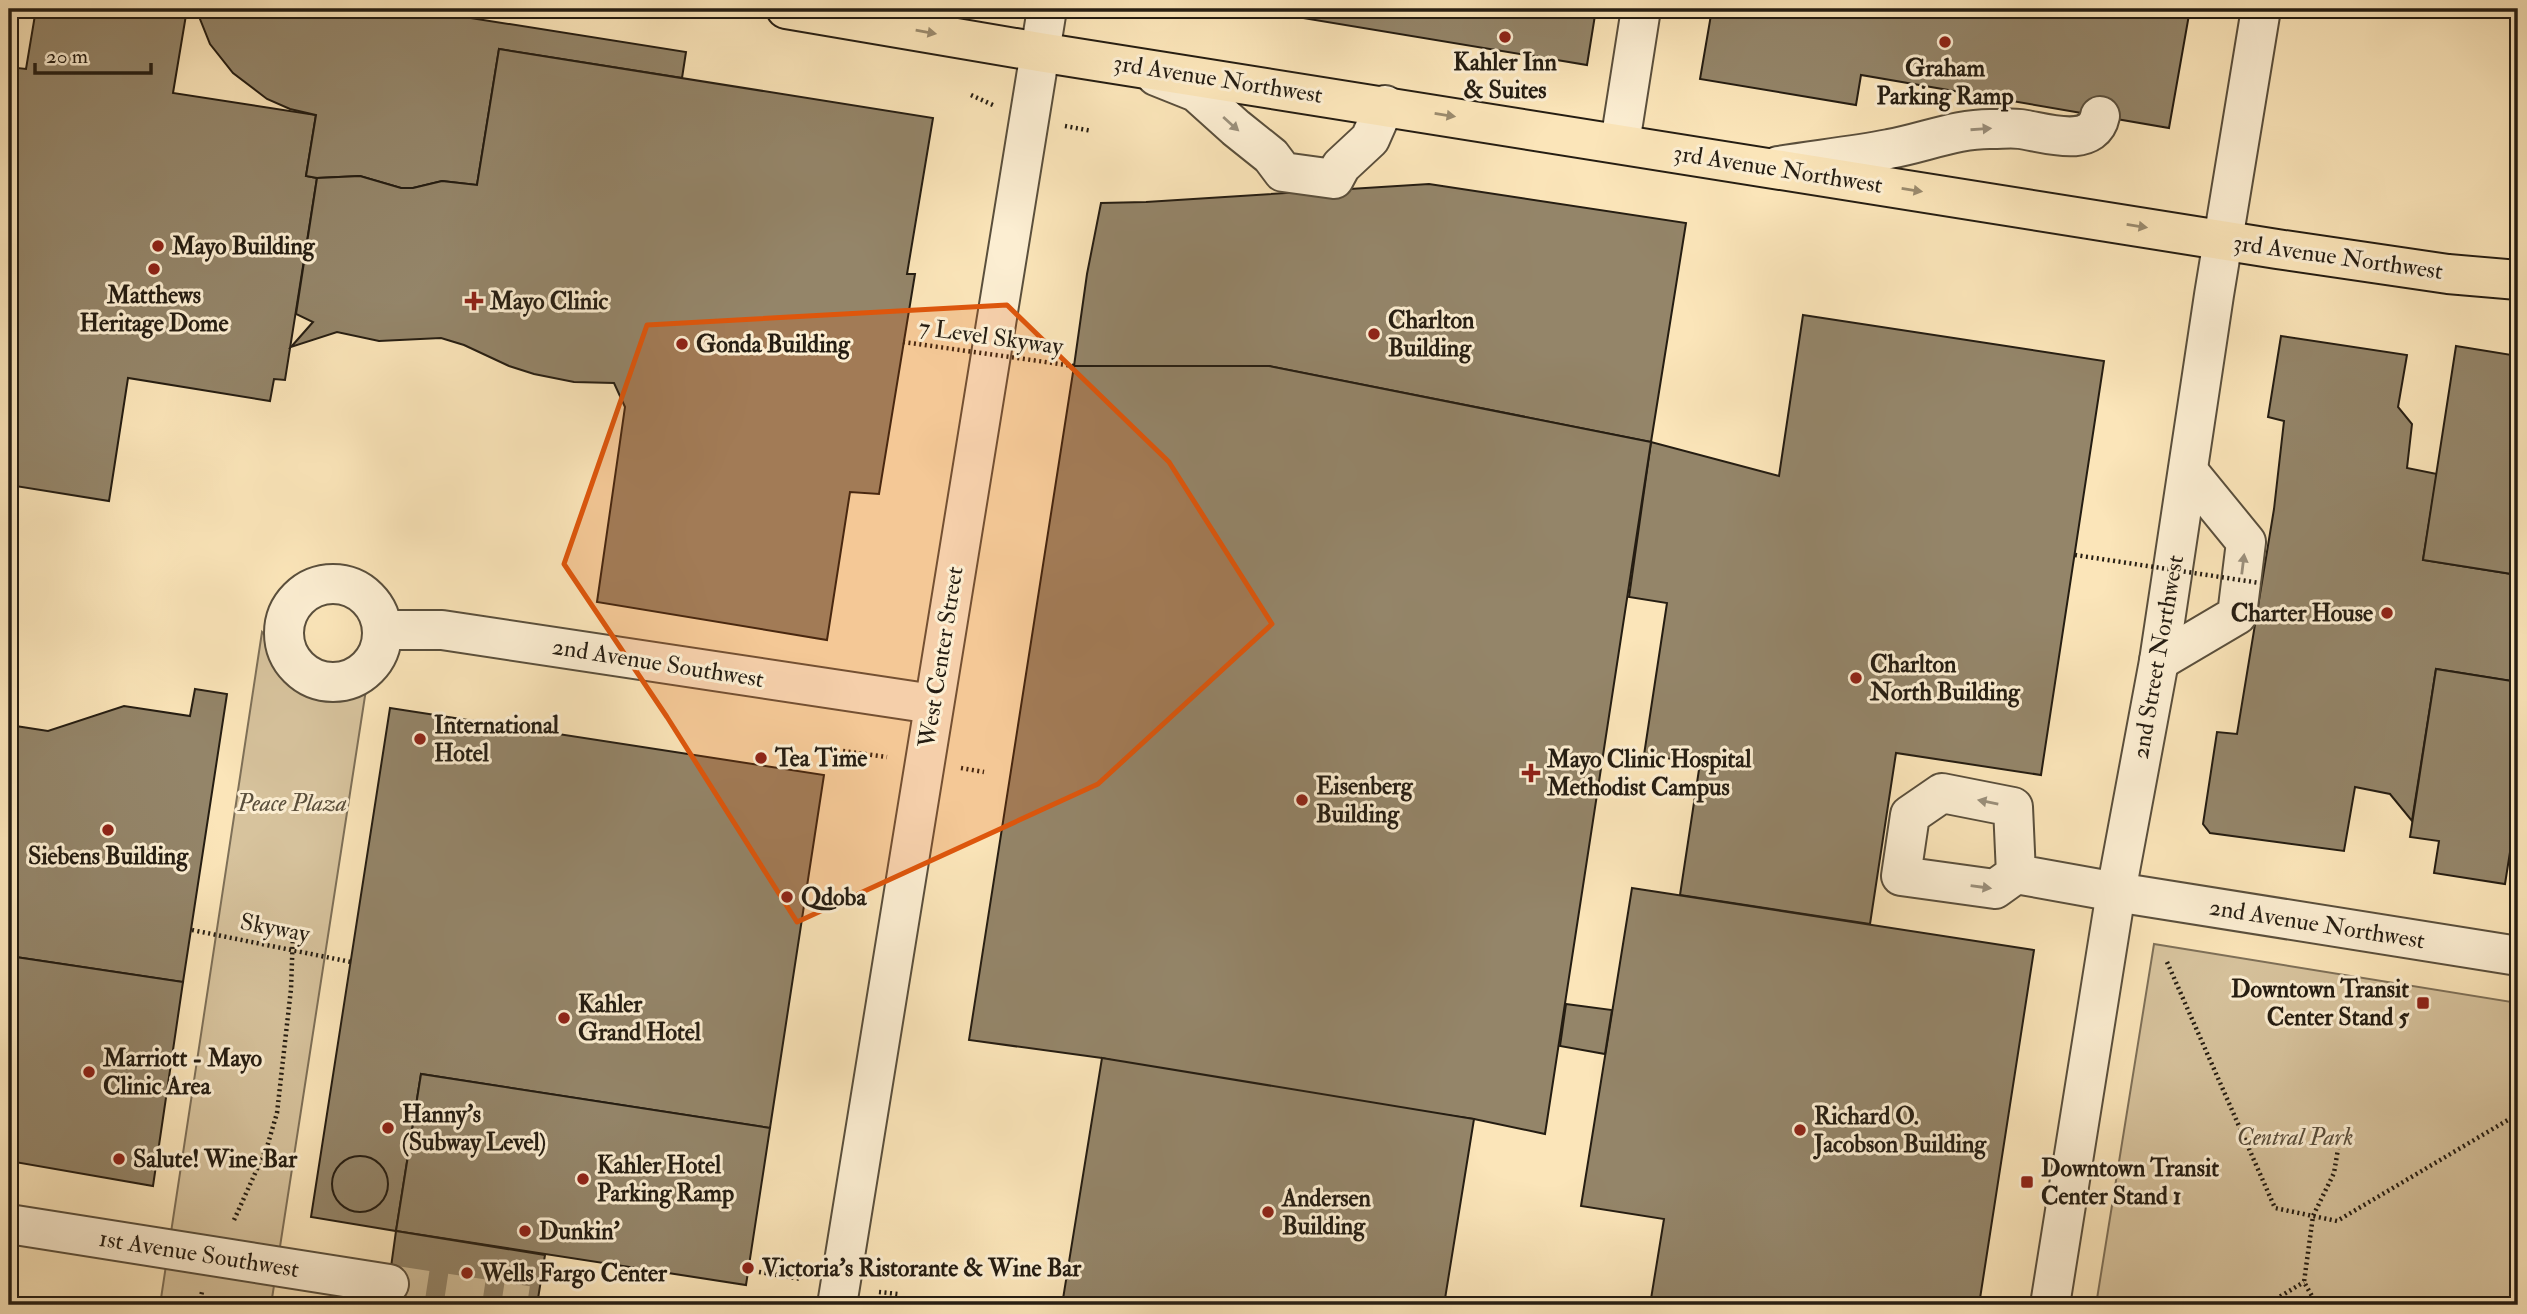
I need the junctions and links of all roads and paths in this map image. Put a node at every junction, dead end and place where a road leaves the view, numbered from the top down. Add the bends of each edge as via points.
1 (786, 9) edge
2 (1046, 9) edge
3 (1641, 9) edge
4 (2261, 9) edge
5 (1039, 51) junction
6 (1132, 66) junction
7 (1385, 105) junction
8 (2100, 116) dead end
9 (1620, 143) junction
10 (1769, 167) junction
11 (2224, 240) junction
12 (2518, 280) edge
13 (903, 342) dead end
14 (1074, 366) dead end
15 (2188, 471) junction
16 (2076, 555) dead end
17 (2260, 583) dead end
18 (383, 630) dead end
19 (2160, 661) junction
20 (933, 704) junction
21 (2016, 874) dead end
22 (2116, 892) junction
23 (192, 930) dead end
24 (293, 933) dead end
25 (2518, 956) edge
26 (351, 962) dead end
27 (2167, 962) dead end
28 (2518, 1114) edge
29 (2339, 1149) dead end
30 (2314, 1216) junction
31 (9, 1224) edge
32 (216, 1256) junction
33 (2304, 1282) junction
34 (389, 1284) tunnel mouth
35 (898, 1294) dead end
36 (756, 1295) dead end
37 (199, 1305) edge
38 (755, 1305) edge
39 (837, 1305) edge
40 (897, 1305) edge
41 (2050, 1305) edge
42 (2266, 1305) edge
43 (2317, 1305) edge

1 -> 5 main road, 3rd Avenue Northwest
2 - 5 street, West Center Street
3 - 9 street
4 - 11 street, 2nd Street Northwest
5 - 6 main road, 3rd Avenue Northwest
5 - 20 street, West Center Street
6 - 7 main road, 3rd Avenue Northwest
6 -> 7 street via 1196,92 1271,156 1283,172 1334,179 1370,139
7 -> 9 main road, 3rd Avenue Northwest
10 -> 8 street via 1889,149 1983,128 2081,136 2096,126
9 - 10 main road, 3rd Avenue Northwest
10 -> 11 main road, 3rd Avenue Northwest
11 - 12 main road, 3rd Avenue Northwest
11 - 15 street, 2nd Street Northwest
13 - 14 path, 7 Level Skyway, bridge
15 - 19 street, 2nd Street Northwest
19 -> 15 street via 2237,615 2246,542
16 - 17 path, bridge
18 - 20 street, 2nd Avenue Southwest via 442,630
19 - 22 street, 2nd Street Northwest
20 - 39 street, West Center Street
21 - 22 street, 2nd Avenue Northwest
22 - 25 street, 2nd Avenue Northwest
22 - 41 street, 2nd Street Northwest
23 - 26 path, Skyway, bridge
24 - 32 path via 277,1113 267,1147
27 - 30 path via 2276,1209
28 - 30 path via 2337,1221
29 - 30 path via 2334,1173
30 - 33 path
31 - 32 street, 1st Avenue Southwest
32 - 34 street, 1st Avenue Southwest
32 - 37 path
33 - 42 path
33 - 43 path
35 - 40 path
36 - 38 path

